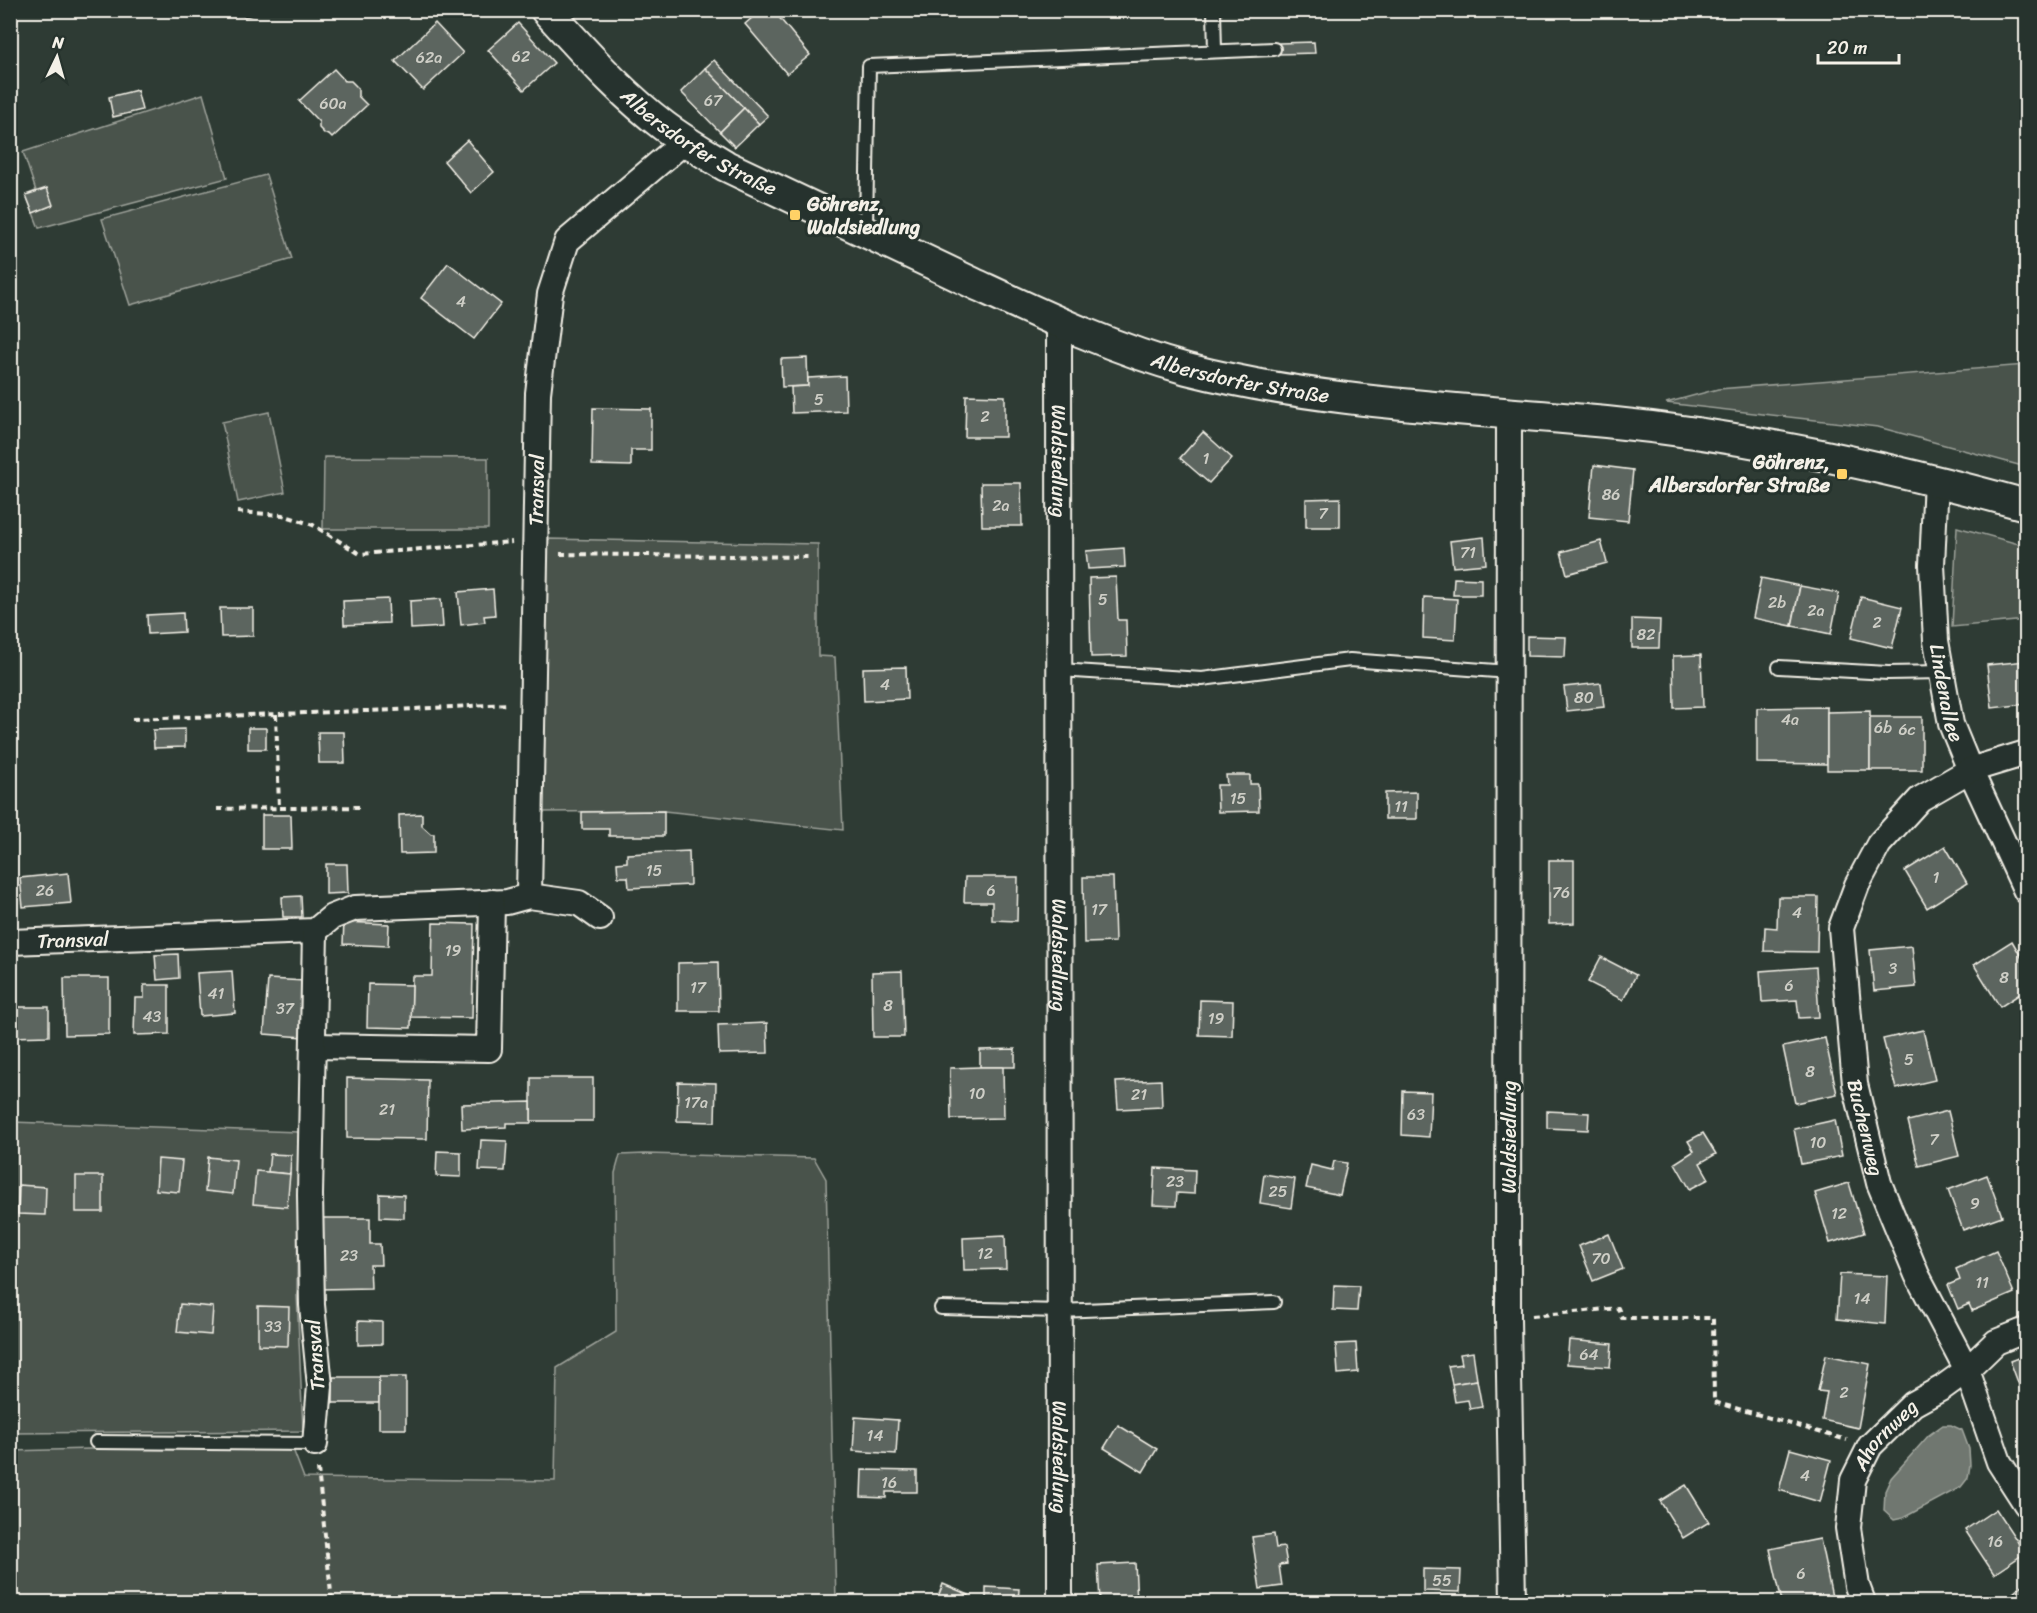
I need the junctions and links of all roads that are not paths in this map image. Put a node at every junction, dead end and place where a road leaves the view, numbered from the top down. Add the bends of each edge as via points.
1 (546, 10) edge
2 (1214, 10) edge
3 (1274, 49) dead end
4 (1215, 51) junction
5 (685, 141) junction
6 (864, 232) junction
7 (1059, 323) junction
8 (1509, 413) junction
9 (1936, 480) junction
10 (2026, 505) edge
11 (1779, 667) dead end
12 (1059, 670) junction
13 (1509, 672) junction
14 (1942, 672) junction
15 (2026, 753) edge
16 (1970, 770) junction
17 (2026, 891) edge
18 (529, 896) junction
19 (492, 902) junction
20 (600, 918) dead end
21 (315, 931) junction
22 (10, 942) edge
23 (313, 1046) junction
24 (1274, 1302) dead end
25 (941, 1308) dead end
26 (1060, 1311) junction
27 (2026, 1330) edge
28 (1967, 1370) junction
29 (96, 1442) dead end
30 (315, 1444) joint
31 (2026, 1504) edge
32 (1060, 1602) edge
33 (1514, 1602) edge
34 (1863, 1602) edge

1 - 5 street, Albersdorfer Straße via 613,82
2 - 4 lane
3 - 4 lane
4 - 6 lane via 868,66
5 - 6 street, Albersdorfer Straße via 726,166
5 - 18 street, Transval via 567,241 550,294 538,393
6 - 7 street, Albersdorfer Straße
7 - 8 street, Albersdorfer Straße via 1188,369 1280,388 1369,401
7 - 12 street, Waldsiedlung
8 - 9 street, Albersdorfer Straße via 1714,436 1819,453
8 - 13 street, Waldsiedlung
9 - 10 street, Albersdorfer Straße
9 - 14 street, Lindenallee via 1932,565 1936,641
11 - 14 lane
12 - 13 lane via 1202,679 1350,660
12 - 26 street, Waldsiedlung
13 - 33 street, Waldsiedlung via 1508,1318
14 - 16 street, Lindenallee via 1951,724
15 - 16 street, Buchenweg
16 - 17 street, Lindenallee
16 - 28 street, Buchenweg via 1920,799 1879,844 1857,885 1841,928 1855,1084 1879,1183 1917,1275
18 - 19 street
18 - 20 street via 579,903
19 - 21 street via 356,908 332,917
19 - 23 street via 489,1049
21 - 22 street, Transval
21 - 23 street, Transval
23 - 30 street, Transval via 312,1305 320,1386
24 - 26 lane
25 - 26 lane
26 - 32 street, Waldsiedlung
27 - 28 street, Ahornweg via 1996,1342
28 - 31 street, Buchenweg via 1999,1462
28 - 34 street, Ahornweg via 1913,1404 1870,1446 1853,1480 1848,1528
29 - 30 lane

